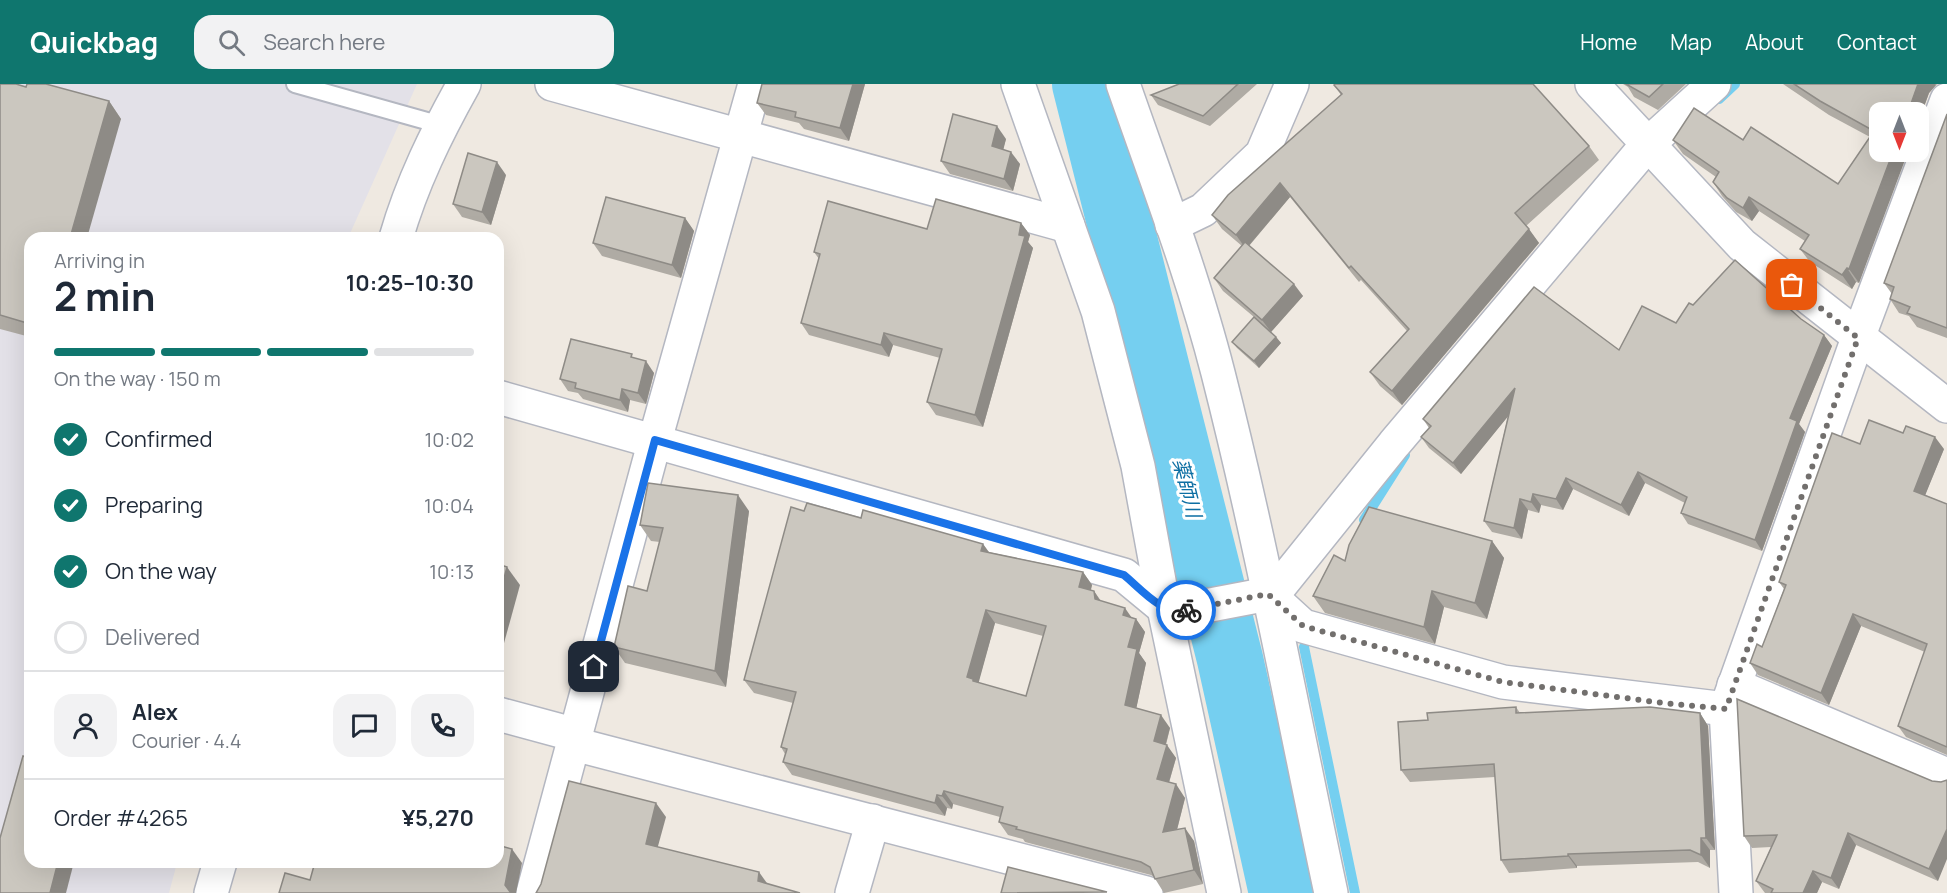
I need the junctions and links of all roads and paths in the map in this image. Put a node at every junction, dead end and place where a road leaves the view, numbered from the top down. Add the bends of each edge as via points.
1 (295, 84) edge
2 (464, 84) edge
3 (552, 84) edge
4 (755, 84) edge
5 (1018, 84) edge
6 (1123, 84) edge
7 (1292, 84) edge
8 (1592, 84) edge
9 (1714, 84) edge
10 (1947, 100) edge
11 (441, 125) junction
12 (740, 136) junction
13 (1647, 145) junction
14 (1172, 225) junction
15 (1068, 226) junction
16 (398, 232) edge
17 (1858, 338) junction
18 (504, 399) edge
19 (1947, 405) edge
20 (655, 440) junction
21 (1263, 596) junction
22 (1172, 610) junction
23 (1730, 697) junction
24 (504, 716) edge
25 (575, 739) junction
26 (1947, 775) edge
27 (873, 822) junction
28 (218, 868) edge
29 (211, 893) edge
30 (533, 893) edge
31 (852, 893) edge
32 (1146, 893) edge
33 (1224, 893) edge
34 (1331, 893) edge
35 (1736, 893) edge

1 - 11 lane
2 - 11 street
3 - 12 street
4 - 12 street
5 - 15 street
6 - 14 street
7 - 14 street via 1262,154 1203,210
8 - 13 street
9 - 13 street
10 - 17 street
11 - 16 street via 410,192
12 - 15 street
12 - 20 street
13 - 17 street via 1742,245
13 - 21 street
14 - 21 street via 1218,372
15 - 22 street via 1098,311
17 - 19 street
17 - 23 street
18 - 20 street
20 - 22 street via 1124,575
20 - 25 street
21 - 22 street
21 - 23 street via 1303,626 1503,682 1663,703
21 - 34 street
22 - 33 street
23 - 26 street
23 - 35 street
24 - 25 street
25 - 27 street
25 - 30 street
27 - 31 street
27 - 32 street
28 - 29 street

